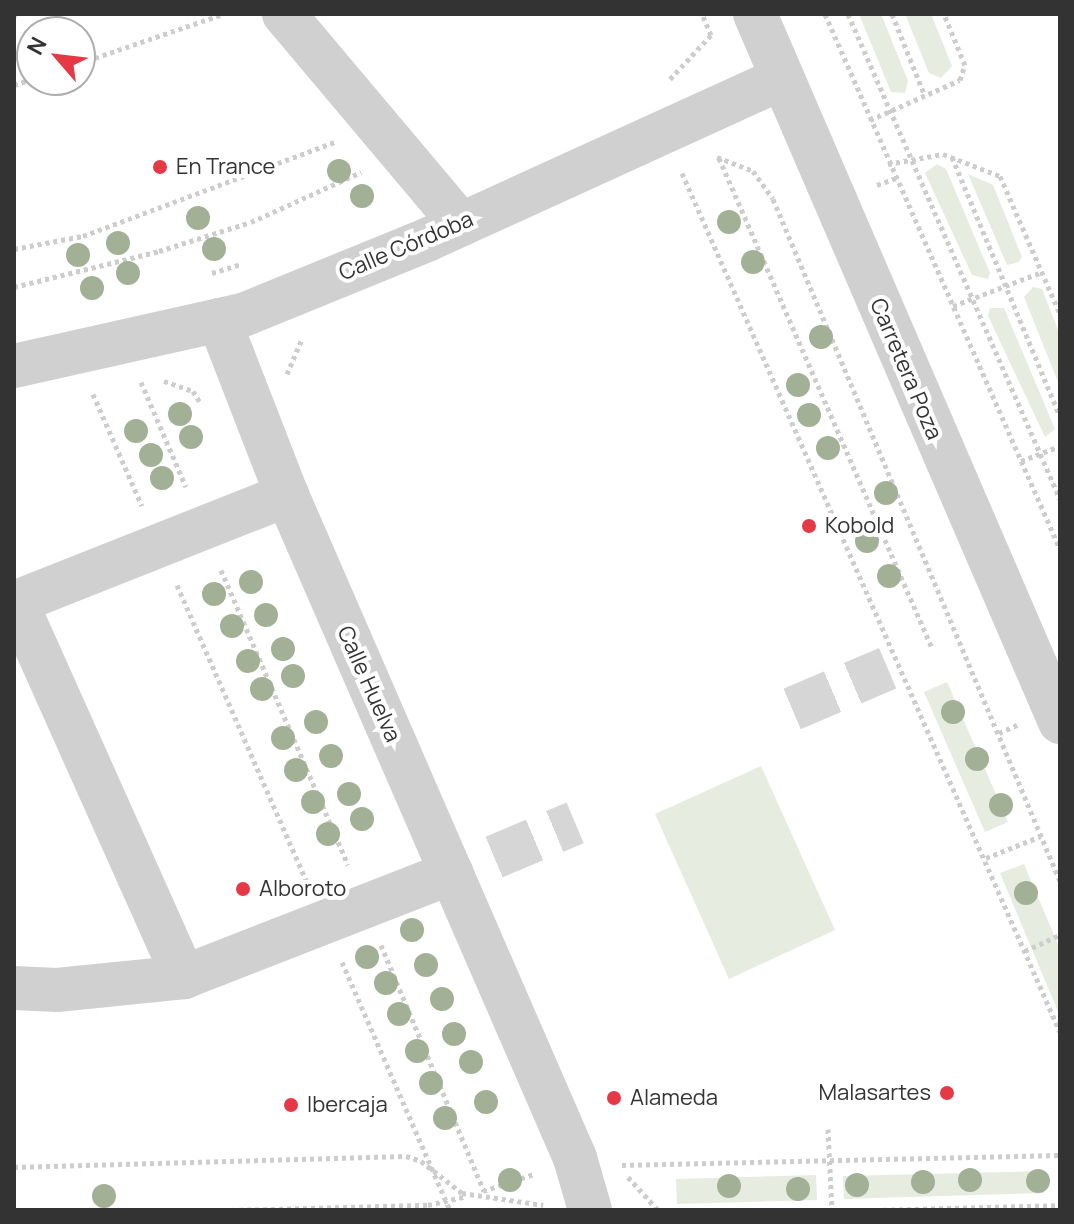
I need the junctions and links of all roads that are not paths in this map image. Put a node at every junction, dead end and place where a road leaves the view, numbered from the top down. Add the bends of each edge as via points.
1 (284, 14) edge
2 (755, 14) edge
3 (782, 78) junction
4 (461, 224) junction
5 (219, 320) junction
6 (14, 366) edge
7 (287, 495) junction
8 (15, 602) edge
9 (1047, 664) edge
10 (1060, 722) edge
11 (451, 873) junction
12 (184, 977) junction
13 (14, 988) edge
14 (590, 1210) edge

1 - 4 street
2 - 3 street, Carretera Poza
3 - 4 street, Calle Córdoba
3 - 9 street, Carretera Poza
4 - 5 street, Calle Córdoba
5 - 6 street, Calle Córdoba
5 - 7 street, Calle Huelva
7 - 8 street
7 - 11 street, Calle Huelva
8 - 12 street
9 - 10 street, Carretera Poza
11 - 12 street
11 - 14 street, Calle Huelva via 575,1158
12 - 13 street via 57,990

